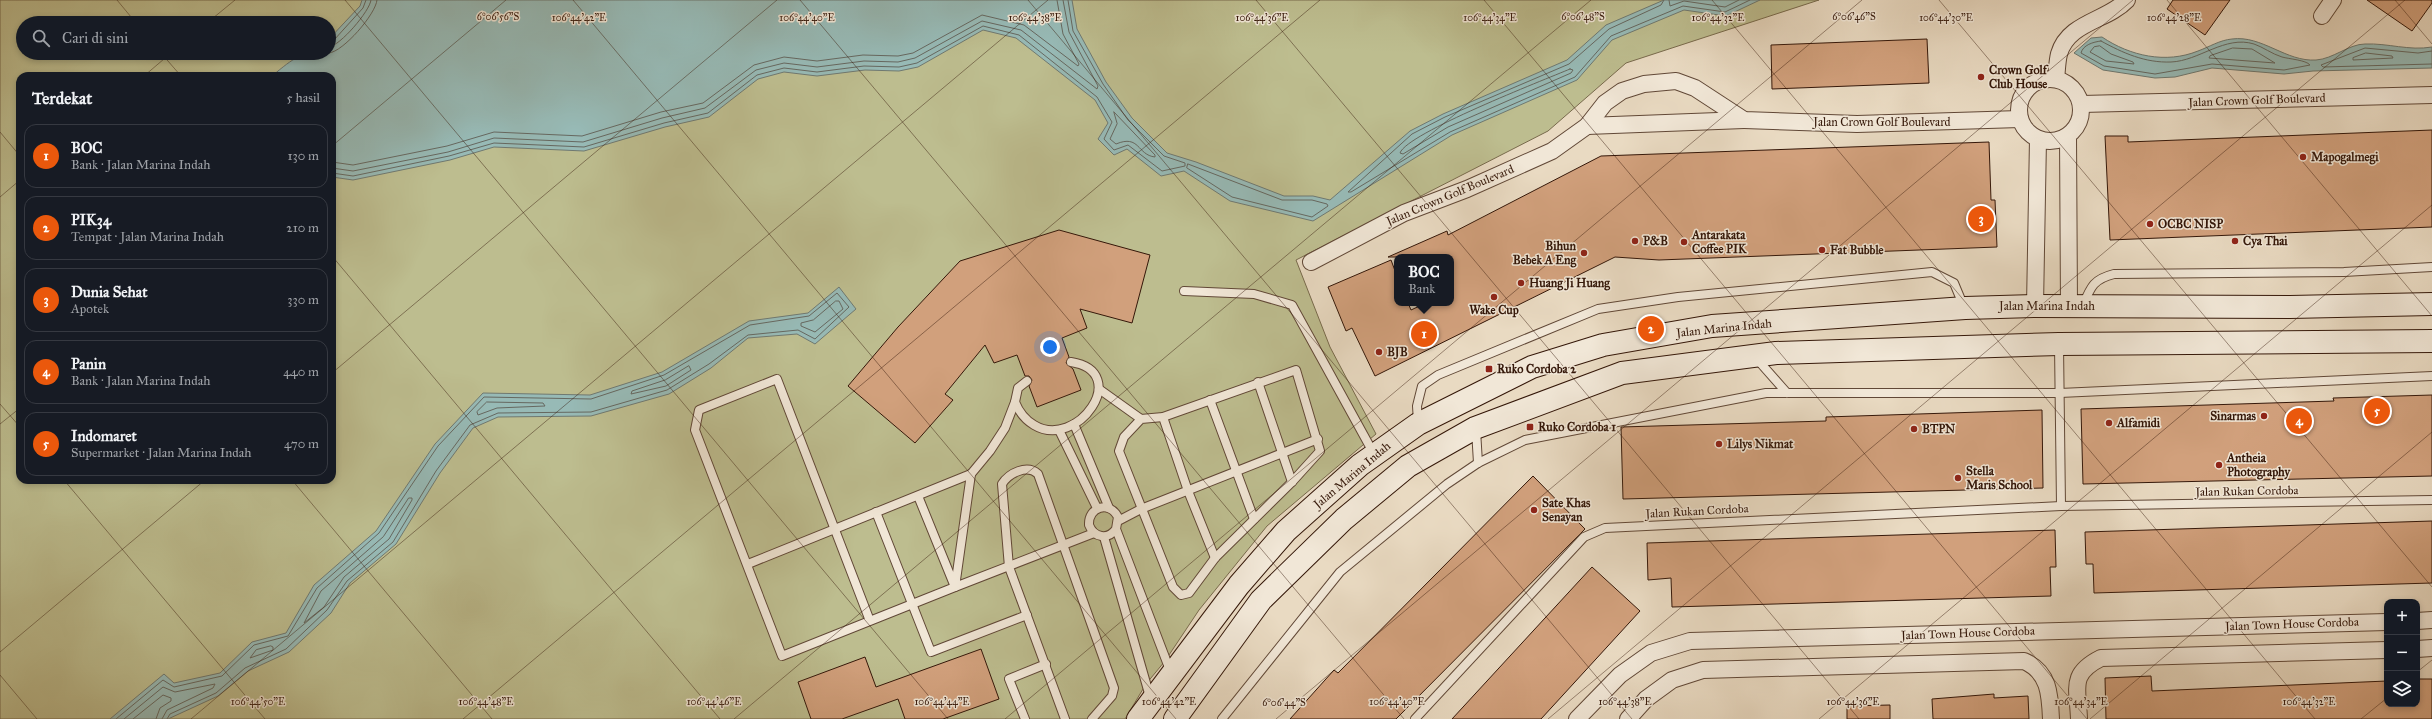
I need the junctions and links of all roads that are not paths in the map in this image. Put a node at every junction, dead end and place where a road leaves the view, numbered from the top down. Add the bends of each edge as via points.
1 (2127, 0) edge
2 (2332, 0) edge
3 (2322, 16) dead end
4 (2056, 79) junction
5 (2432, 95) edge
6 (2082, 104) junction
7 (2020, 119) junction
8 (1744, 120) junction
9 (1587, 126) junction
10 (2068, 136) junction
11 (2038, 139) junction
12 (1311, 262) dead end
13 (2432, 267) edge
14 (1184, 291) dead end
15 (2432, 304) edge
16 (2035, 306) junction
17 (2076, 306) junction
18 (1964, 308) junction
19 (2432, 341) edge
20 (2059, 344) junction
21 (1754, 355) junction
22 (1071, 362) dead end
23 (2432, 376) edge
24 (1027, 381) dead end
25 (1258, 382) junction
26 (1099, 389) junction
27 (1787, 393) junction
28 (2060, 393) junction
29 (1210, 400) junction
30 (1015, 402) junction
31 (1163, 417) junction
32 (1140, 419) junction
33 (1074, 424) junction
34 (1418, 424) junction
35 (1476, 428) junction
36 (1059, 430) junction
37 (1318, 439) junction
38 (1283, 452) junction
39 (1374, 454) junction
40 (1478, 462) junction
41 (1237, 471) junction
42 (971, 474) junction
43 (1292, 482) junction
44 (1188, 491) junction
45 (918, 496) junction
46 (2432, 500) edge
47 (2061, 506) junction
48 (1097, 508) junction
49 (1109, 508) junction
50 (1141, 509) junction
51 (876, 512) junction
52 (1254, 520) junction
53 (1117, 525) junction
54 (834, 529) junction
55 (1094, 533) junction
56 (1104, 536) junction
57 (1065, 546) junction
58 (1215, 558) junction
59 (748, 564) junction
60 (1009, 566) junction
61 (955, 588) junction
62 (912, 604) junction
63 (1027, 615) junction
64 (2432, 620) edge
65 (870, 621) junction
66 (2420, 621) edge
67 (2384, 622) edge
68 (2432, 648) edge
69 (2420, 649) edge
70 (2384, 650) edge
71 (1046, 664) junction
72 (1172, 675) junction
73 (1152, 702) junction
74 (1025, 719) edge
75 (1065, 719) edge
76 (1092, 719) edge
77 (1138, 719) edge
78 (1175, 719) edge
79 (1222, 719) edge
80 (1414, 719) edge
81 (1577, 719) edge
82 (1628, 719) edge
83 (2051, 719) edge
84 (2079, 719) edge

1 - 4 street via 2120,8 2071,33 2059,54
2 - 3 street
4 - 6 street via 2069,84
4 - 7 street via 2043,79 2031,85 2023,94 2019,106
5 - 6 street, Jalan Crown Golf Boulevard
6 - 10 street via 2079,124
7 - 8 street, Jalan Crown Golf Boulevard via 1857,124
7 - 11 street via 2026,131
8 - 9 street, Jalan Crown Golf Boulevard
8 - 9 street, Jalan Crown Golf Boulevard via 1708,94 1676,82 1644,84 1622,91 1606,103
9 - 12 street, Jalan Crown Golf Boulevard via 1552,151 1467,189 1404,213
10 - 11 street via 2053,142
10 - 17 street
11 - 16 street
13 - 17 lane via 2344,272 2114,274 2100,277
14 - 39 lane via 1254,294 1292,305
15 - 17 main road, Jalan Marina Indah via 2290,307
16 - 17 main road, Jalan Marina Indah
16 - 18 main road, Jalan Marina Indah
18 - 34 main road, Jalan Marina Indah via 1712,326 1603,345 1532,367
18 - 34 lane via 1954,283 1932,272 1678,297 1598,309 1438,375 1422,386 1416,406
19 - 20 main road
20 - 21 main road
20 - 28 lane
21 - 27 lane
21 - 35 main road via 1622,374
22 - 26 lane via 1088,368 1094,374
23 - 28 lane
24 - 30 lane via 1018,388
25 - 29 lane
25 - 37 lane via 1288,371 1298,371
25 - 38 lane
26 - 32 lane
26 - 33 lane via 1098,398 1092,408
27 - 28 lane
27 - 40 lane via 1766,393 1525,440
28 - 47 lane
29 - 31 lane
29 - 41 lane
30 - 36 lane via 1024,418 1036,426 1051,431
30 - 42 lane via 1005,428
31 - 32 lane
31 - 44 lane
32 - 50 lane via 1124,438 1119,451
33 - 36 lane
33 - 49 lane
34 - 39 main road, Jalan Marina Indah
35 - 40 lane
35 - 78 main road via 1408,466 1344,519 1261,600
36 - 48 lane
37 - 38 lane
37 - 43 lane via 1319,454
38 - 41 lane
38 - 43 lane
39 - 72 main road, Jalan Marina Indah via 1286,531 1239,585
40 - 79 lane via 1447,484 1340,572
41 - 44 lane
41 - 52 lane
42 - 45 lane
42 - 61 lane
43 - 52 lane
44 - 50 lane
44 - 58 lane
45 - 51 lane
45 - 61 lane
46 - 47 lane, Jalan Rukan Cordoba
47 - 80 lane, Jalan Rukan Cordoba via 1605,528 1594,531 1584,537
48 - 49 lane
48 - 55 lane via 1089,519 1090,529
49 - 53 lane via 1116,513
50 - 53 lane
50 - 58 lane via 1173,587 1181,595 1189,593
51 - 54 lane
51 - 62 lane
52 - 58 lane
53 - 56 lane via 1111,535
53 - 72 lane
54 - 59 lane
54 - 59 lane via 776,379 699,410 695,430
54 - 65 lane
55 - 56 lane
55 - 57 lane
56 - 73 lane
57 - 60 lane
57 - 60 lane via 1038,474 1034,471 1021,470 1006,477 1002,484
57 - 76 lane via 1114,688 1112,696
59 - 65 lane via 782,656
60 - 61 lane
60 - 63 lane
61 - 62 lane
62 - 63 lane via 931,652
62 - 65 lane
63 - 71 lane
64 - 66 street
67 - 81 street, Jalan Town House Cordoba via 1690,641 1651,653 1620,674
68 - 69 street
70 - 84 street via 2101,658 2085,666 2078,678
71 - 74 lane via 1009,679
71 - 75 lane
72 - 73 main road, Jalan Marina Indah
73 - 77 main road, Jalan Marina Indah
82 - 83 street via 1646,699 1672,680 1703,670 2024,661 2035,666 2045,678 2050,696

